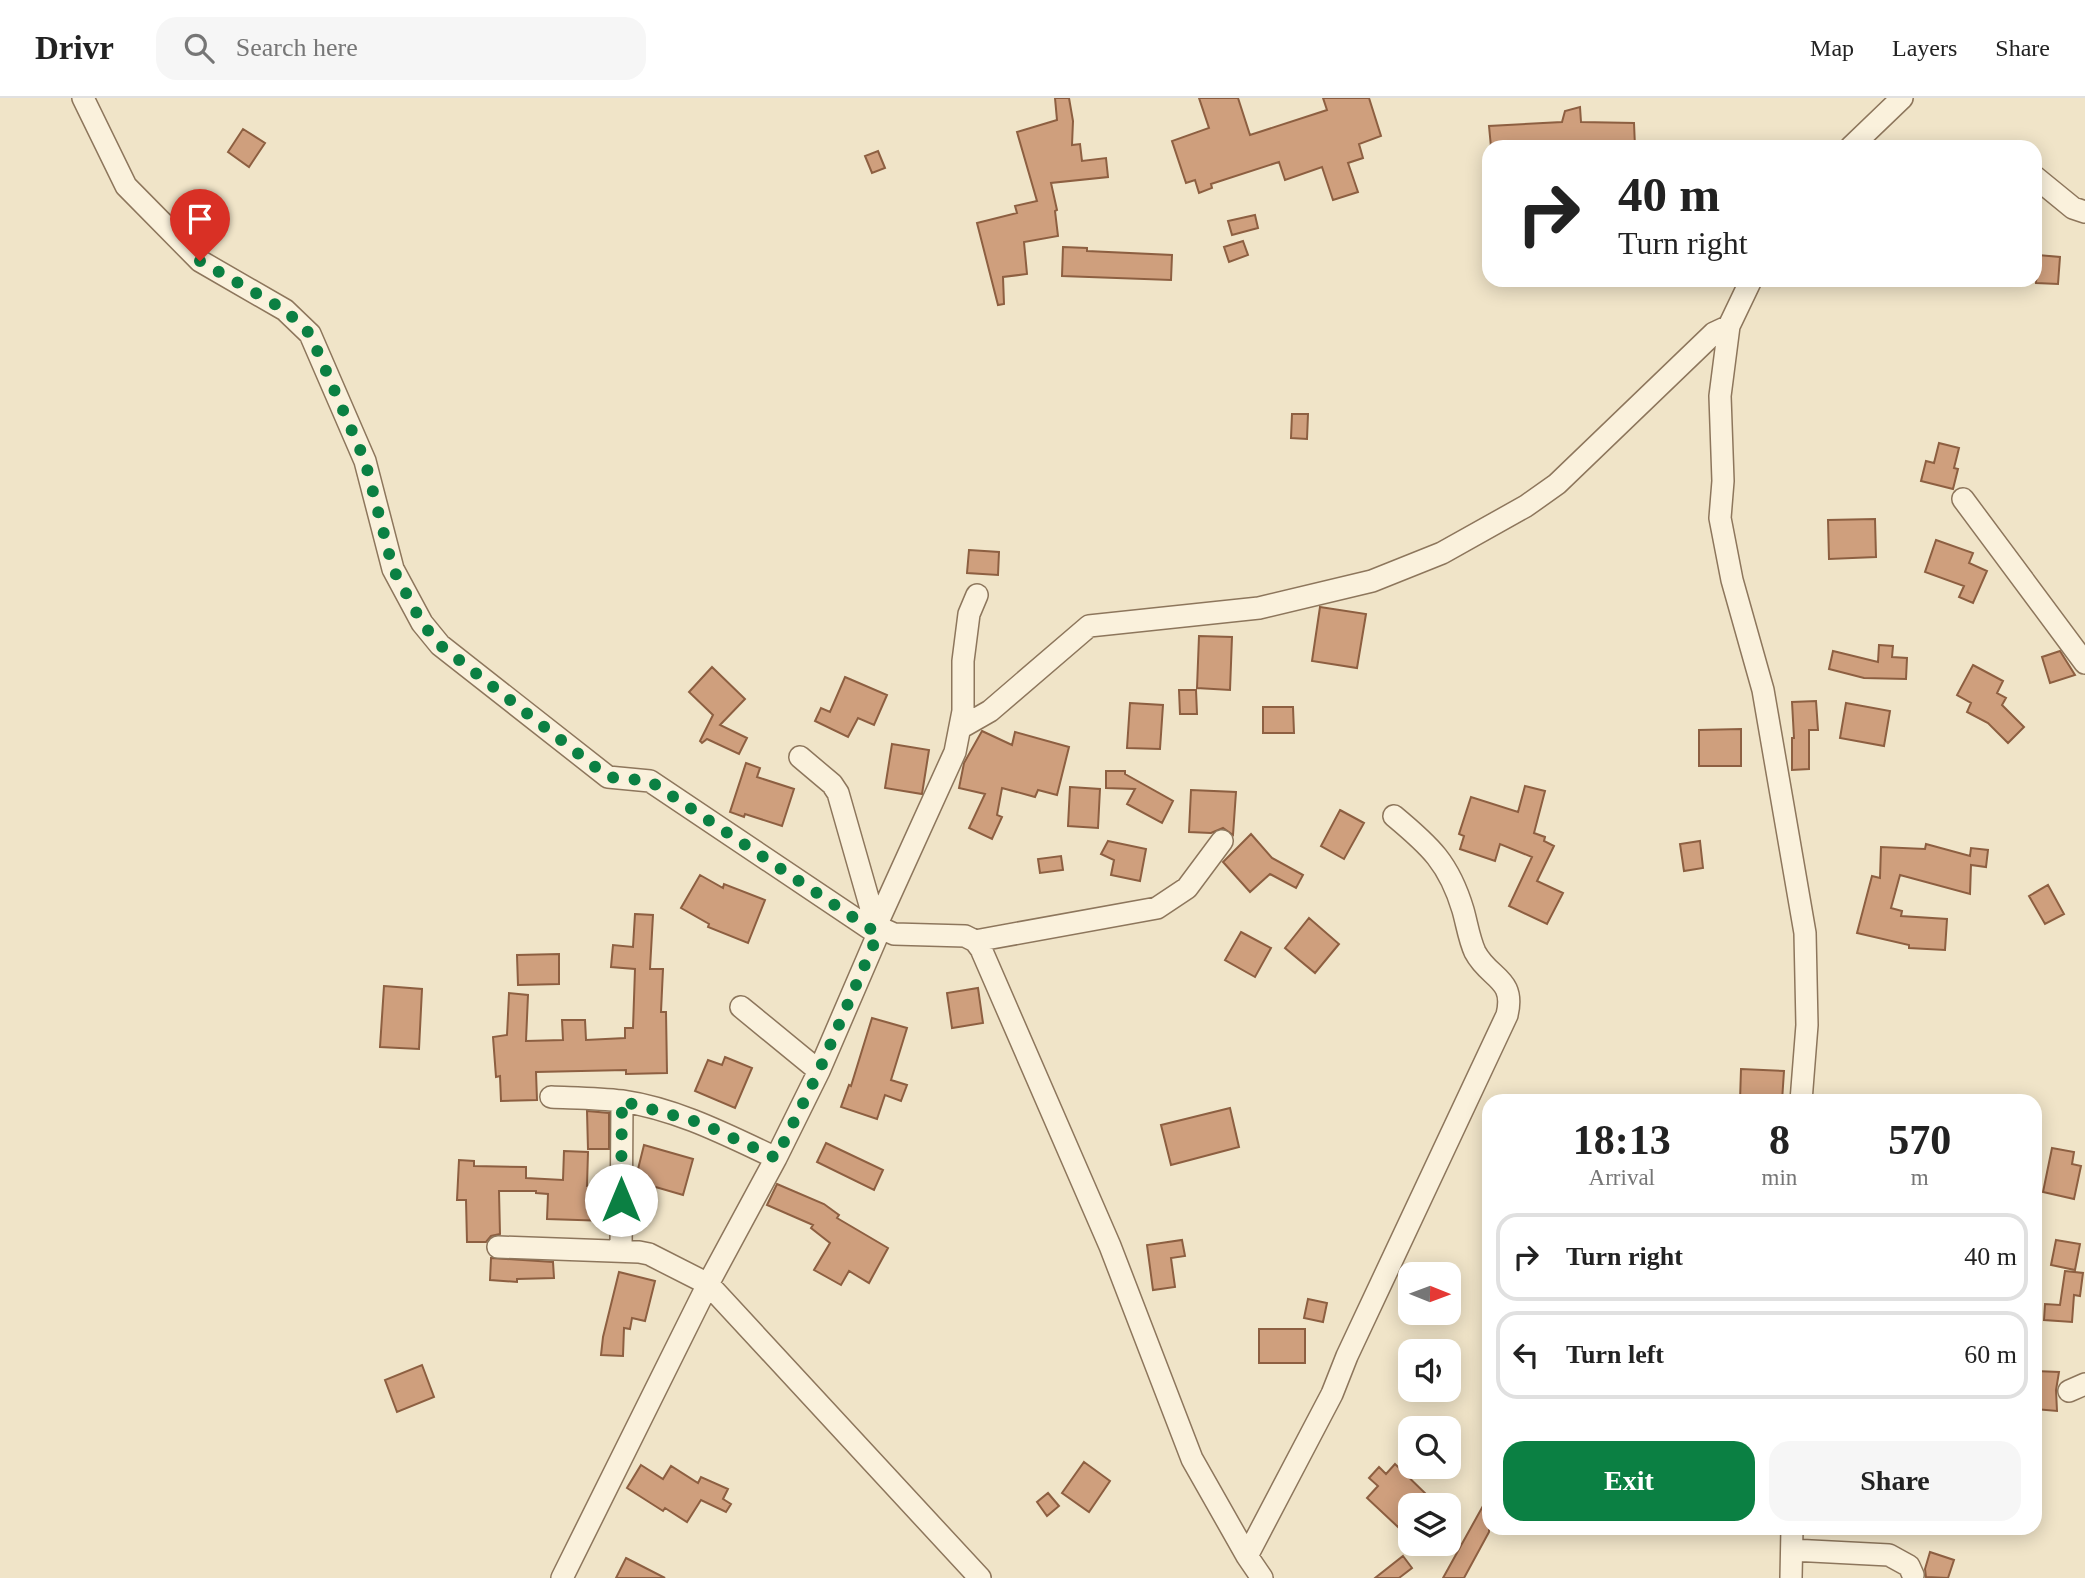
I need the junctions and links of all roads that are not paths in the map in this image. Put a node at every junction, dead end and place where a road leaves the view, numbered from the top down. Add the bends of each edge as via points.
1 (83, 98) edge
2 (1902, 98) edge
3 (1858, 140) edge
4 (2042, 183) edge
5 (2085, 212) edge
6 (1748, 287) edge
7 (1729, 326) junction
8 (1963, 499) dead end
9 (977, 595) dead end
10 (2085, 663) edge
11 (961, 727) junction
12 (800, 757) dead end
13 (1394, 816) dead end
14 (1222, 841) dead end
15 (877, 930) junction
16 (975, 941) junction
17 (741, 1007) dead end
18 (819, 1071) junction
19 (1802, 1094) edge
20 (551, 1097) dead end
21 (622, 1101) junction
22 (776, 1158) junction
23 (498, 1247) dead end
24 (621, 1250) junction
25 (708, 1284) junction
26 (1792, 1535) edge
27 (1792, 1550) junction
28 (1247, 1556) junction
29 (1913, 1575) dead end
30 (562, 1578) edge
31 (980, 1578) edge
32 (1262, 1578) edge
33 (1791, 1578) edge

1 - 15 street via 126,186 200,261 285,310 310,334 365,461 393,569 422,623 440,645 608,777 650,781
2 - 3 street
4 - 5 street
6 - 7 street
7 - 11 street via 1714,333 1550,490 1442,553 1372,581 1259,608 1089,626 990,711
7 - 19 street via 1720,396 1720,518 1763,690 1805,933 1807,1025
8 - 10 street
9 - 11 street via 969,614 963,661
11 - 15 street via 955,752
12 - 15 street via 838,793
13 - 28 street via 1430,846 1450,874 1477,956 1507,989 1510,1002 1332,1394
14 - 16 street via 1186,888 1157,908
15 - 16 street via 965,936
15 - 18 street
16 - 28 street via 1110,1246 1192,1459
17 - 18 street
18 - 22 street
20 - 21 street
21 - 22 street via 701,1123
21 - 24 street
22 - 25 street
23 - 24 street
24 - 25 street via 649,1254
25 - 30 street
25 - 31 street
26 - 27 street
27 - 29 street via 1889,1555 1909,1566
27 - 33 street
28 - 32 street

